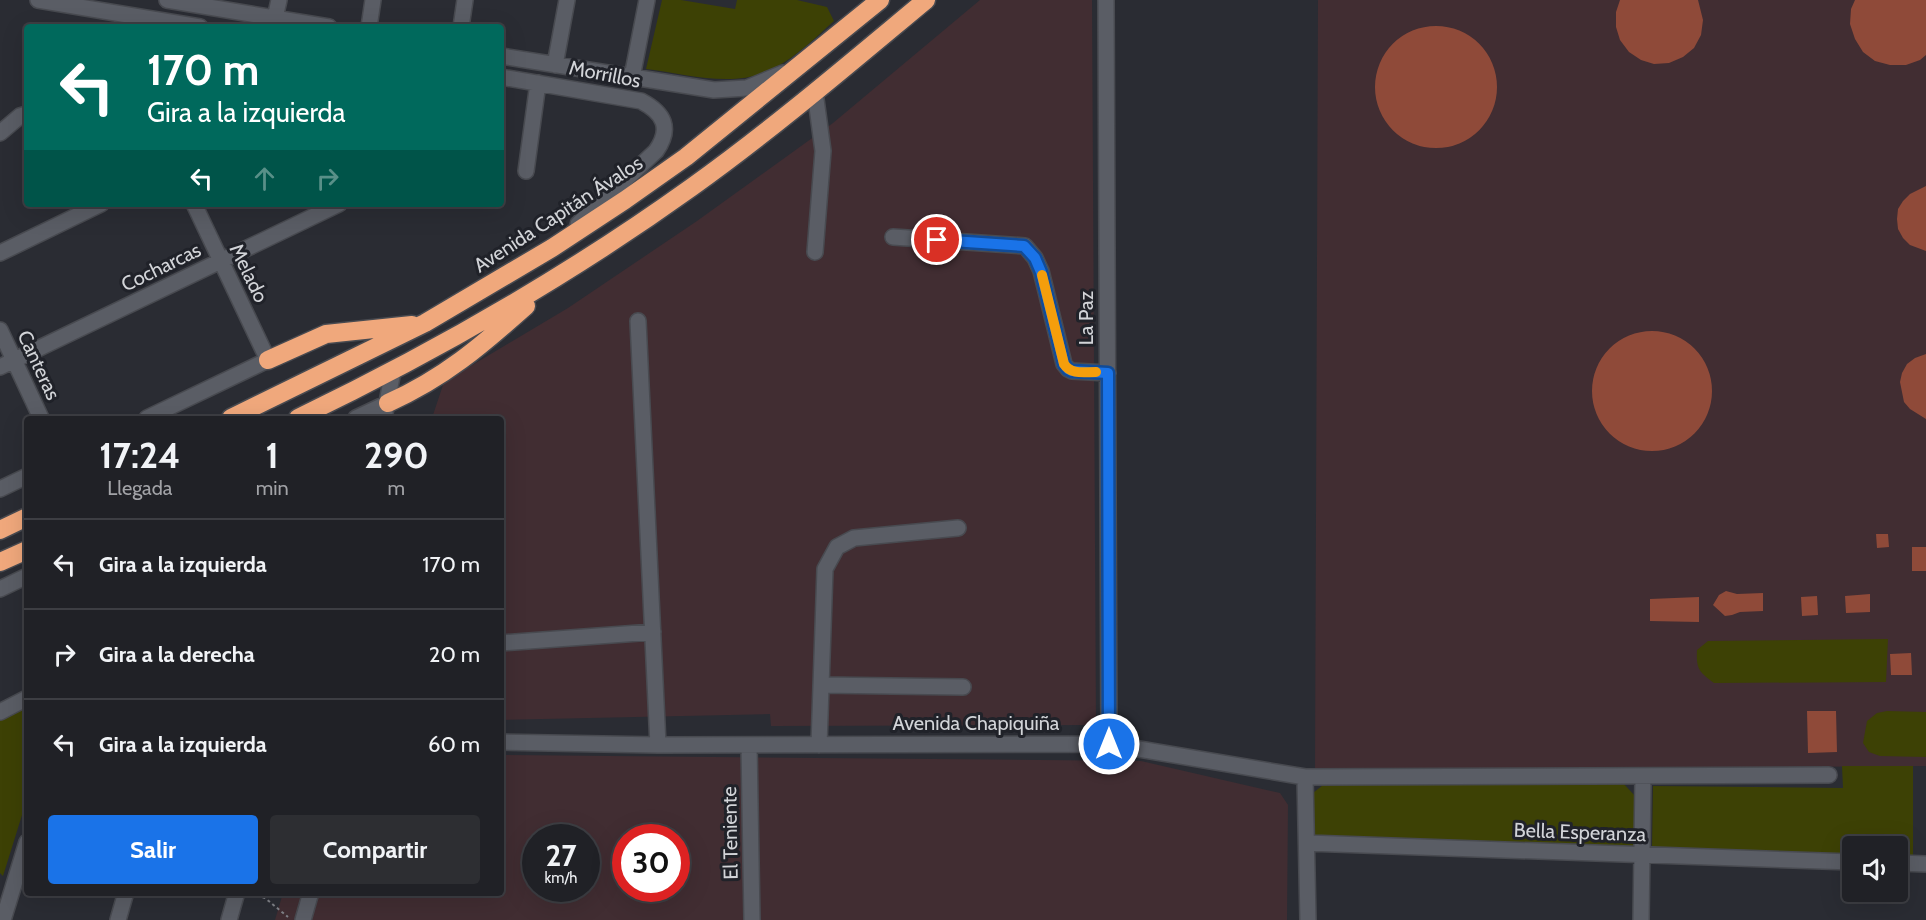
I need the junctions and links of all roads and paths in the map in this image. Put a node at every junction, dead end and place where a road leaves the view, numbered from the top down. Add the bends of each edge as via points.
1 (38, 0) edge
2 (167, 0) edge
3 (279, 0) edge
4 (374, 0) edge
5 (465, 0) edge
6 (567, 0) edge
7 (647, 0) edge
8 (880, 0) edge
9 (926, 0) edge
10 (1106, 0) edge
11 (187, 2) edge
12 (275, 18) junction
13 (178, 24) edge
14 (311, 24) edge
15 (370, 24) edge
16 (461, 24) edge
17 (504, 56) edge
18 (809, 58) junction
19 (555, 64) junction
20 (504, 77) edge
21 (632, 77) junction
22 (538, 83) junction
23 (815, 92) junction
24 (24, 115) edge
25 (0, 133) edge
26 (526, 171) dead end
27 (95, 207) edge
28 (195, 207) edge
29 (333, 207) edge
30 (893, 237) dead end
31 (552, 248) junction
32 (0, 252) edge
33 (814, 252) dead end
34 (220, 262) junction
35 (560, 276) junction
36 (638, 321) dead end
37 (425, 323) junction
38 (0, 330) edge
39 (268, 360) junction
40 (7, 364) edge
41 (393, 371) junction
42 (1108, 373) junction
43 (386, 411) edge
44 (40, 416) edge
45 (151, 416) edge
46 (235, 416) edge
47 (302, 416) edge
48 (365, 416) edge
49 (24, 477) edge
50 (0, 489) edge
51 (24, 518) edge
52 (958, 528) dead end
53 (0, 530) edge
54 (24, 551) edge
55 (0, 562) edge
56 (24, 577) edge
57 (0, 589) edge
58 (653, 632) junction
59 (504, 643) edge
60 (821, 685) junction
61 (963, 687) dead end
62 (24, 700) edge
63 (0, 712) edge
64 (504, 742) edge
65 (1109, 744) junction
66 (658, 745) junction
67 (750, 745) junction
68 (819, 745) junction
69 (1829, 775) dead end
70 (1305, 777) junction
71 (1644, 777) junction
72 (1307, 843) junction
73 (24, 852) edge
74 (1642, 855) junction
75 (1842, 862) edge
76 (1908, 863) edge
77 (1926, 864) edge
78 (0, 882) edge
79 (11, 894) junction
80 (125, 896) edge
81 (236, 896) edge
82 (259, 896) edge
83 (310, 896) edge
84 (3, 920) edge
85 (118, 920) edge
86 (229, 920) edge
87 (289, 920) edge
88 (303, 920) edge
89 (752, 920) edge
90 (1308, 920) edge
91 (1641, 920) edge

1 - 13 street
2 - 11 street
3 - 12 street
4 - 15 street
5 - 16 street
6 - 19 street
7 - 21 street
8 - 18 highway, Avenida Capitán Ávalos
9 - 23 highway
10 - 42 street, La Paz
11 - 12 street
12 - 14 street
17 - 19 street, Morrillos
18 - 21 street, Morrillos via 766,81 737,90 700,89
18 - 31 highway, Avenida Capitán Ávalos via 656,179
19 - 21 street, Morrillos
20 - 22 street, Morrillos
22 - 26 street
22 - 31 street, Morrillos via 641,101 657,112 665,127 656,151
23 - 33 street via 823,150
23 - 35 highway via 694,186
24 - 25 street
27 - 32 street
28 - 34 street, Melado
29 - 34 street, Cocharcas
30 - 42 street via 1024,246 1041,272 1064,364 1072,371
31 - 37 highway, Avenida Capitán Ávalos
34 - 39 street, Melado
34 - 40 street, Cocharcas
35 - 41 highway
35 - 43 highway via 450,370
36 - 58 street
37 - 39 highway via 326,334
37 - 41 highway
37 - 46 highway, Avenida Capitán Ávalos
38 - 40 street, Canteras
39 - 45 street
40 - 44 street, Canteras
41 - 43 street
41 - 47 highway
42 - 65 street, La Paz
43 - 48 street
49 - 50 street
51 - 53 highway
52 - 60 street via 854,538 837,546 825,569
54 - 55 highway
56 - 57 street
58 - 59 street
58 - 66 street
60 - 61 street
60 - 68 street
62 - 63 street
64 - 66 street, Avenida Chapiquiña
65 - 68 street, Avenida Chapiquiña
65 - 70 street, Avenida Chapiquiña
66 - 67 street, Avenida Chapiquiña
67 - 68 street, Avenida Chapiquiña
67 - 89 street, El Teniente
69 - 71 street
70 - 71 street
70 - 72 street
71 - 74 street
72 - 74 street, Bella Esperanza
72 - 90 street
73 - 79 street
74 - 75 street, Bella Esperanza
74 - 91 street
76 - 77 street
78 - 79 street
79 - 84 street
80 - 85 street
81 - 86 street
82 - 87 path
83 - 88 street

